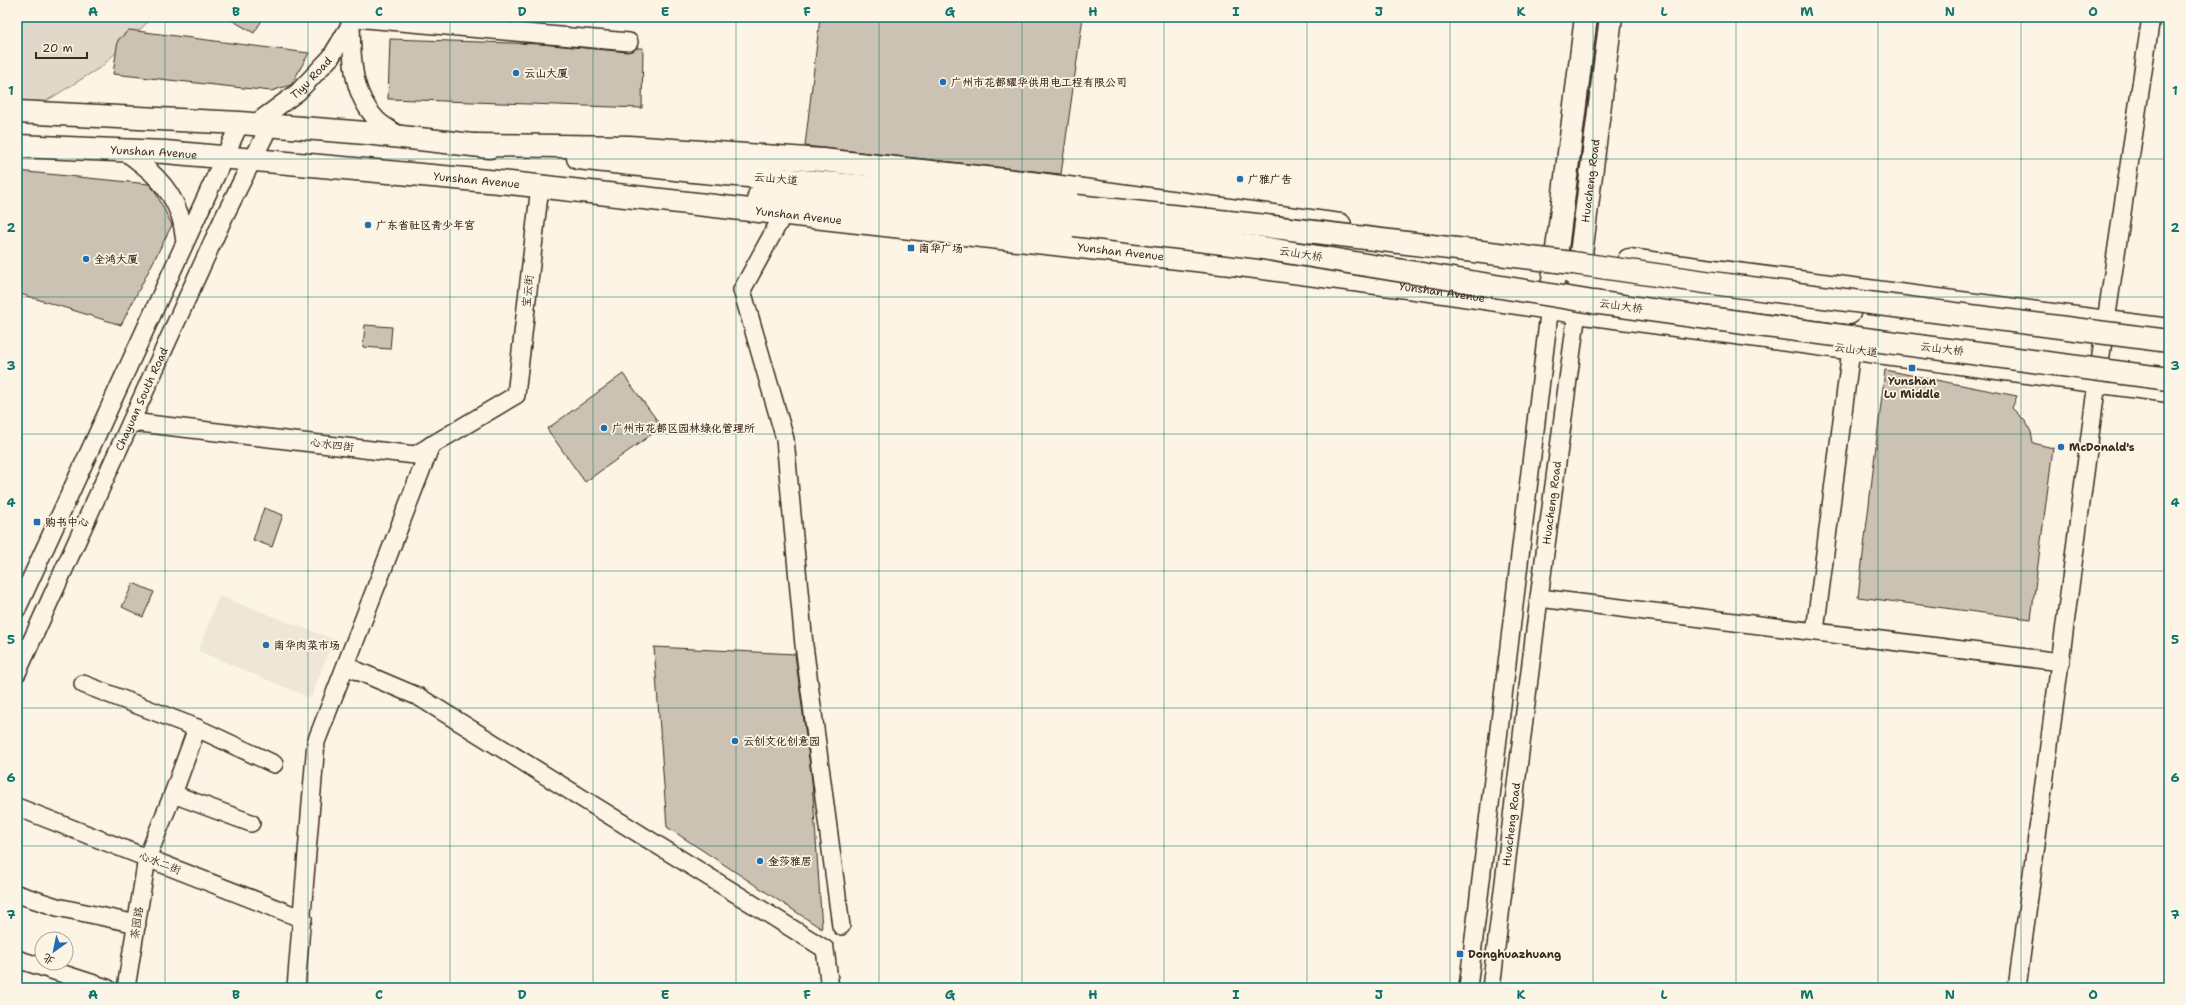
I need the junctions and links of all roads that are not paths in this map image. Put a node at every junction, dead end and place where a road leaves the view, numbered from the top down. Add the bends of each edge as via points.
1 (1586, 17) edge
2 (1612, 17) edge
3 (2151, 17) edge
4 (353, 20) edge
5 (629, 42) dead end
6 (17, 112) edge
7 (254, 125) junction
8 (402, 137) junction
9 (476, 145) junction
10 (17, 146) edge
11 (124, 151) junction
12 (223, 157) junction
13 (252, 161) junction
14 (510, 183) junction
15 (540, 186) junction
16 (784, 213) junction
17 (1075, 216) junction
18 (185, 241) junction
19 (1581, 254) junction
20 (1555, 261) junction
21 (1579, 278) junction
22 (1551, 298) junction
23 (1577, 312) junction
24 (1848, 319) junction
25 (2106, 322) junction
26 (1709, 330) junction
27 (2169, 330) edge
28 (2169, 341) edge
29 (1852, 350) junction
30 (2169, 354) edge
31 (2169, 365) edge
32 (2169, 379) edge
33 (2097, 382) junction
34 (2169, 391) edge
35 (516, 395) joint
36 (131, 422) junction
37 (431, 445) junction
38 (1539, 598) junction
39 (17, 609) edge
40 (1815, 631) junction
41 (2061, 662) junction
42 (346, 666) junction
43 (17, 673) edge
44 (83, 684) dead end
45 (197, 728) junction
46 (274, 764) dead end
47 (173, 794) junction
48 (17, 807) edge
49 (251, 823) dead end
50 (147, 858) junction
51 (17, 894) edge
52 (303, 919) junction
53 (137, 924) junction
54 (841, 926) dead end
55 (17, 959) edge
56 (107, 988) edge
57 (126, 988) edge
58 (296, 988) edge
59 (830, 988) edge
60 (1468, 988) edge
61 (1491, 988) edge
62 (2017, 988) edge

1 - 20 main road, Huacheng Road
2 - 19 main road, Huacheng Road
3 - 25 street
4 - 5 street
4 - 7 street, Tiyu Road via 331,57 298,92
4 - 8 street via 352,58 362,101 378,121
6 - 7 main road
7 - 8 main road
7 - 12 street
7 - 13 street, Chayuan South Road
8 - 9 main road
9 - 17 main road, 云山大道 via 627,165
9 - 20 main road via 629,147 822,160 1031,183 1298,218
10 - 11 main road, Yunshan Avenue
11 - 12 main road, Yunshan Avenue
11 - 18 street via 150,170 167,189 180,213
12 - 13 main road, Yunshan Avenue
12 - 18 street
13 - 14 main road, Yunshan Avenue
13 - 36 street, Chayuan South Road
14 - 15 main road, Yunshan Avenue
14 - 17 main road, 云山大道 via 733,194
15 - 16 main road, Yunshan Avenue
15 - 35 street, 宝云街
16 - 22 main road, Yunshan Avenue via 1240,265 1430,290
16 - 54 street via 742,290 785,438 804,645
17 - 28 main road, 云山大桥, bridge via 1257,225 1573,263
17 - 32 main road, 云山大桥, bridge via 1593,302
18 - 39 street
19 - 20 main road
19 - 21 main road, Huacheng Road
19 - 25 main road
20 - 21 main road
20 - 22 main road, Huacheng Road
21 - 22 main road
21 - 23 main road, Huacheng Road
21 - 24 main road
22 - 23 main road
22 - 60 street, Huacheng Road
23 - 26 main road, 云山大道
23 - 38 street, Huacheng Road
24 - 26 main road via 1756,319
24 - 30 main road
24 - 31 main road
25 - 27 main road
25 - 33 street
26 - 29 main road, 云山大道
29 - 33 main road, 云山大道
29 - 40 street
33 - 34 main road, 云山大道
33 - 41 street
35 - 37 street, 心水四街
36 - 37 street, 心水四街 via 415,455
36 - 43 street, Chayuan South Road
37 - 42 street
38 - 40 street
38 - 61 street, Huacheng Road
40 - 41 street
41 - 62 street
42 - 52 street via 316,742
42 - 59 street via 419,696 825,949
44 - 45 street
45 - 46 street
45 - 47 street, 茶园路
47 - 49 street
47 - 50 street, 茶园路
48 - 50 street, 心水二街
50 - 52 street, 心水二街
50 - 53 street, 茶园路
51 - 53 street via 58,907
52 - 58 street
53 - 57 street, 茶园路
55 - 56 street

